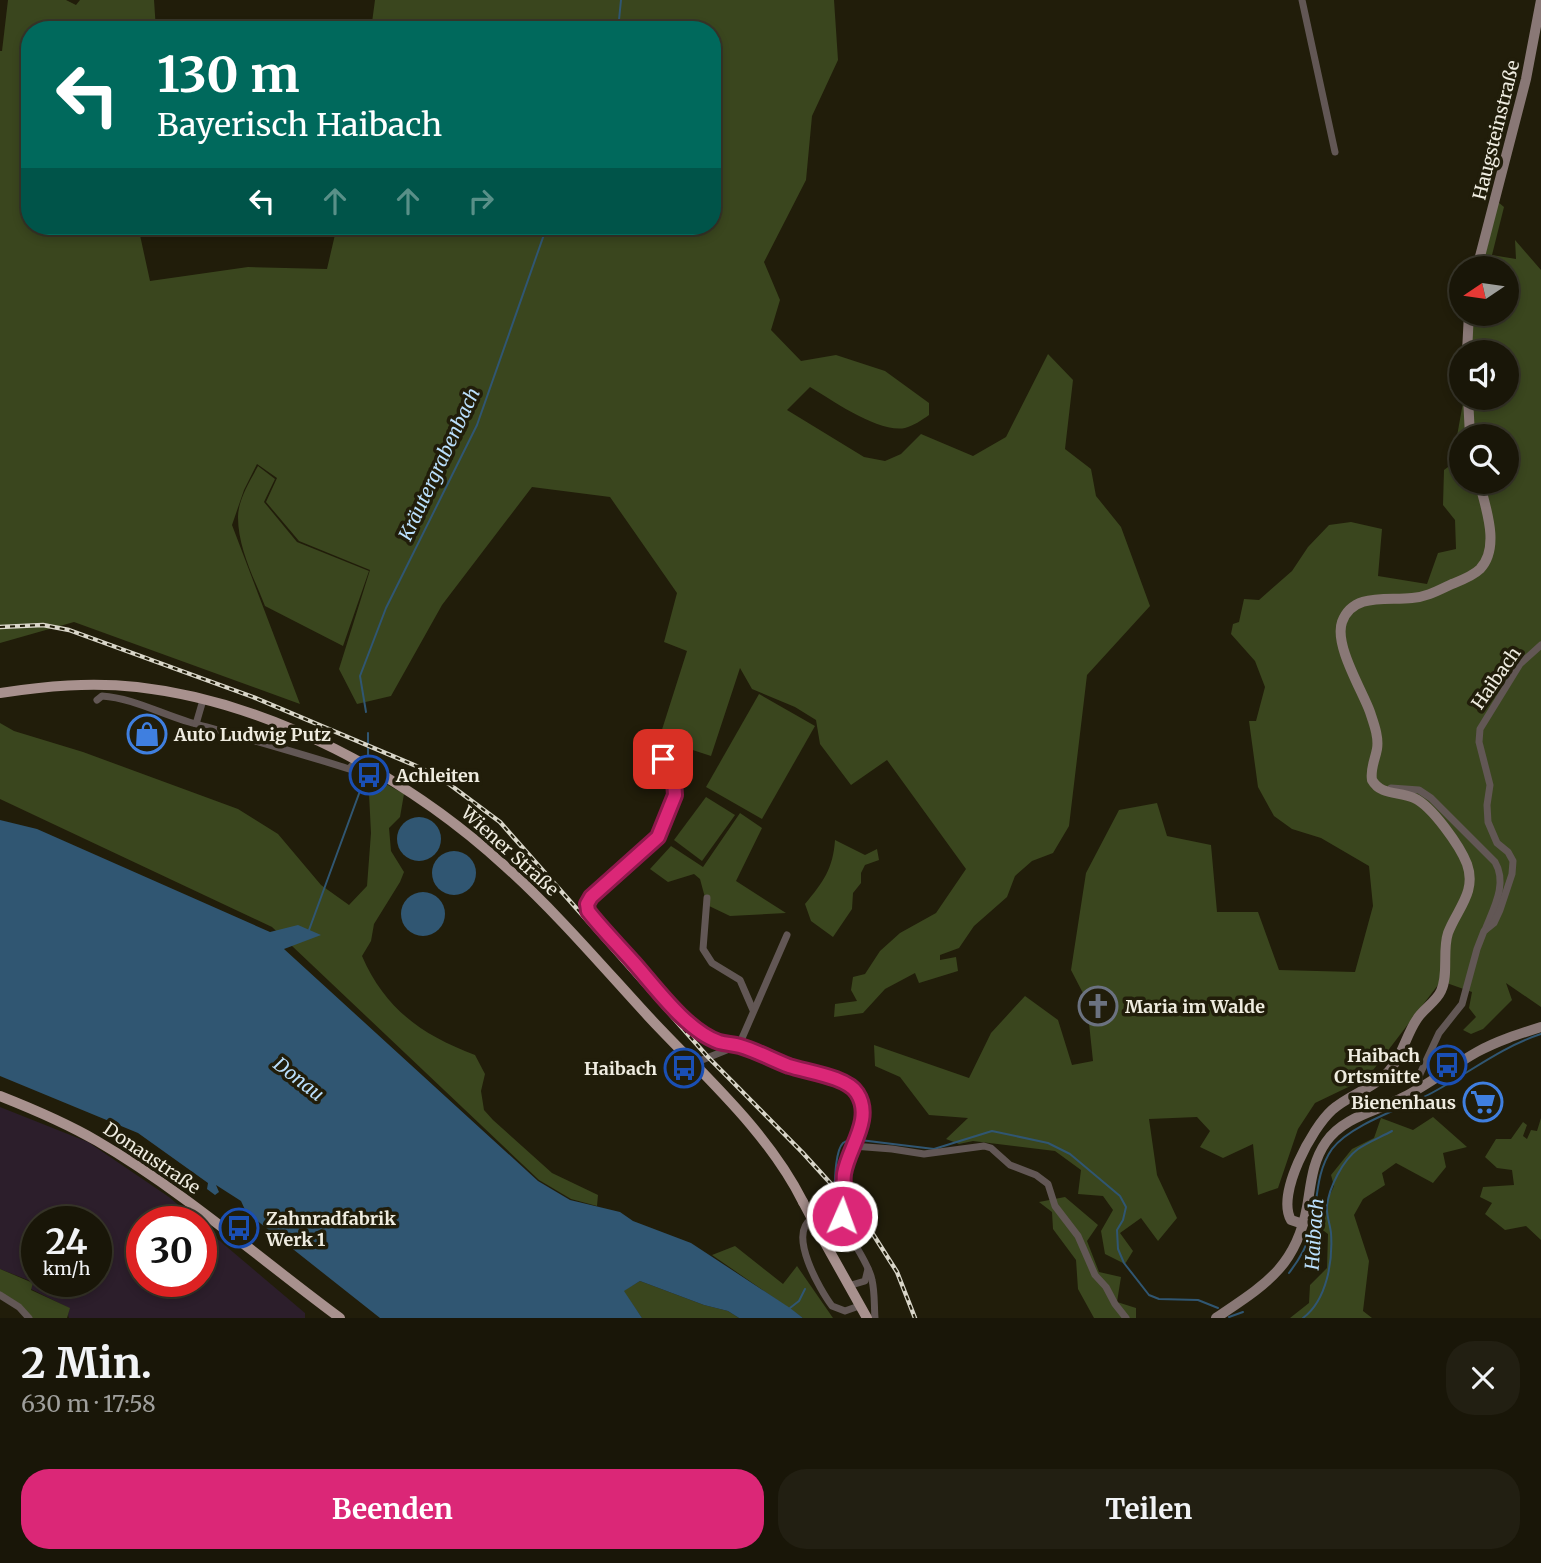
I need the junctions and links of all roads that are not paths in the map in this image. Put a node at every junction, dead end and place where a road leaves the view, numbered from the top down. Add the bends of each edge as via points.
1 (1302, 0) edge
2 (1541, 0) edge
3 (1335, 152) dead end
4 (1480, 256) edge
5 (1482, 494) edge
6 (1541, 645) edge
7 (134, 687) junction
8 (0, 693) edge
9 (97, 700) dead end
10 (203, 700) junction
11 (132, 701) junction
12 (196, 724) junction
13 (663, 759) dead end
14 (356, 761) junction
15 (1390, 793) junction
16 (707, 898) dead end
17 (1485, 930) junction
18 (788, 935) dead end
19 (753, 1010) junction
20 (1541, 1027) edge
21 (739, 1045) junction
22 (695, 1066) junction
23 (1420, 1088) junction
24 (0, 1096) edge
25 (854, 1144) junction
26 (839, 1221) junction
27 (1303, 1224) junction
28 (868, 1268) junction
29 (848, 1286) junction
30 (0, 1295) edge
31 (859, 1306) junction
32 (29, 1318) edge
33 (340, 1318) edge
34 (867, 1318) edge
35 (874, 1318) edge
36 (1126, 1318) edge
37 (1216, 1318) edge

1 - 3 street
2 - 4 main road, Haugsteinstraße via 1526,79
5 - 15 main road via 1490,535 1486,560 1477,572 1422,596 1365,601 1342,622 1342,644 1377,737 1372,780
6 - 17 street, Haibach via 1516,671 1479,736 1490,785 1489,822 1497,843 1513,861 1500,910
7 - 8 main road, Wiener Straße via 57,685
7 - 10 main road, Wiener Straße
7 - 11 street
9 - 11 street via 102,696
10 - 12 street
10 - 14 main road, Wiener Straße via 289,729
11 - 12 street
12 - 14 street via 349,769
13 - 21 street via 675,795 658,837 591,897 588,911 691,1025 719,1042
14 - 22 main road, Wiener Straße via 449,819 507,867
15 - 17 street via 1391,788 1419,790 1495,863 1500,886
15 - 27 main road via 1413,797 1426,807 1462,852 1470,888 1448,935 1441,991 1416,1020 1391,1069 1332,1110 1297,1165 1288,1212 1291,1220
16 - 19 street via 703,949 712,963 740,980
17 - 23 street, Haibach via 1462,1004 1440,1033 1420,1073
18 - 19 street
19 - 21 street
20 - 23 main road via 1488,1046
21 - 22 street
21 - 25 street via 856,1090 862,1124
22 - 29 main road, Wiener Straße, bridge via 775,1155
23 - 27 main road via 1353,1120 1329,1138 1314,1168
24 - 33 main road, Donaustraße via 99,1142 194,1207
25 - 26 street via 845,1170 846,1205
25 - 36 street via 923,1154 984,1146 1010,1165 1044,1180 1095,1275
26 - 28 street
26 - 31 street via 825,1216 810,1220 804,1230 804,1249 832,1306 845,1311
27 - 37 main road via 1282,1267
28 - 29 street via 865,1281
28 - 35 street
29 - 31 main road, Wiener Straße
30 - 32 street
31 - 34 main road, Wiener Straße

